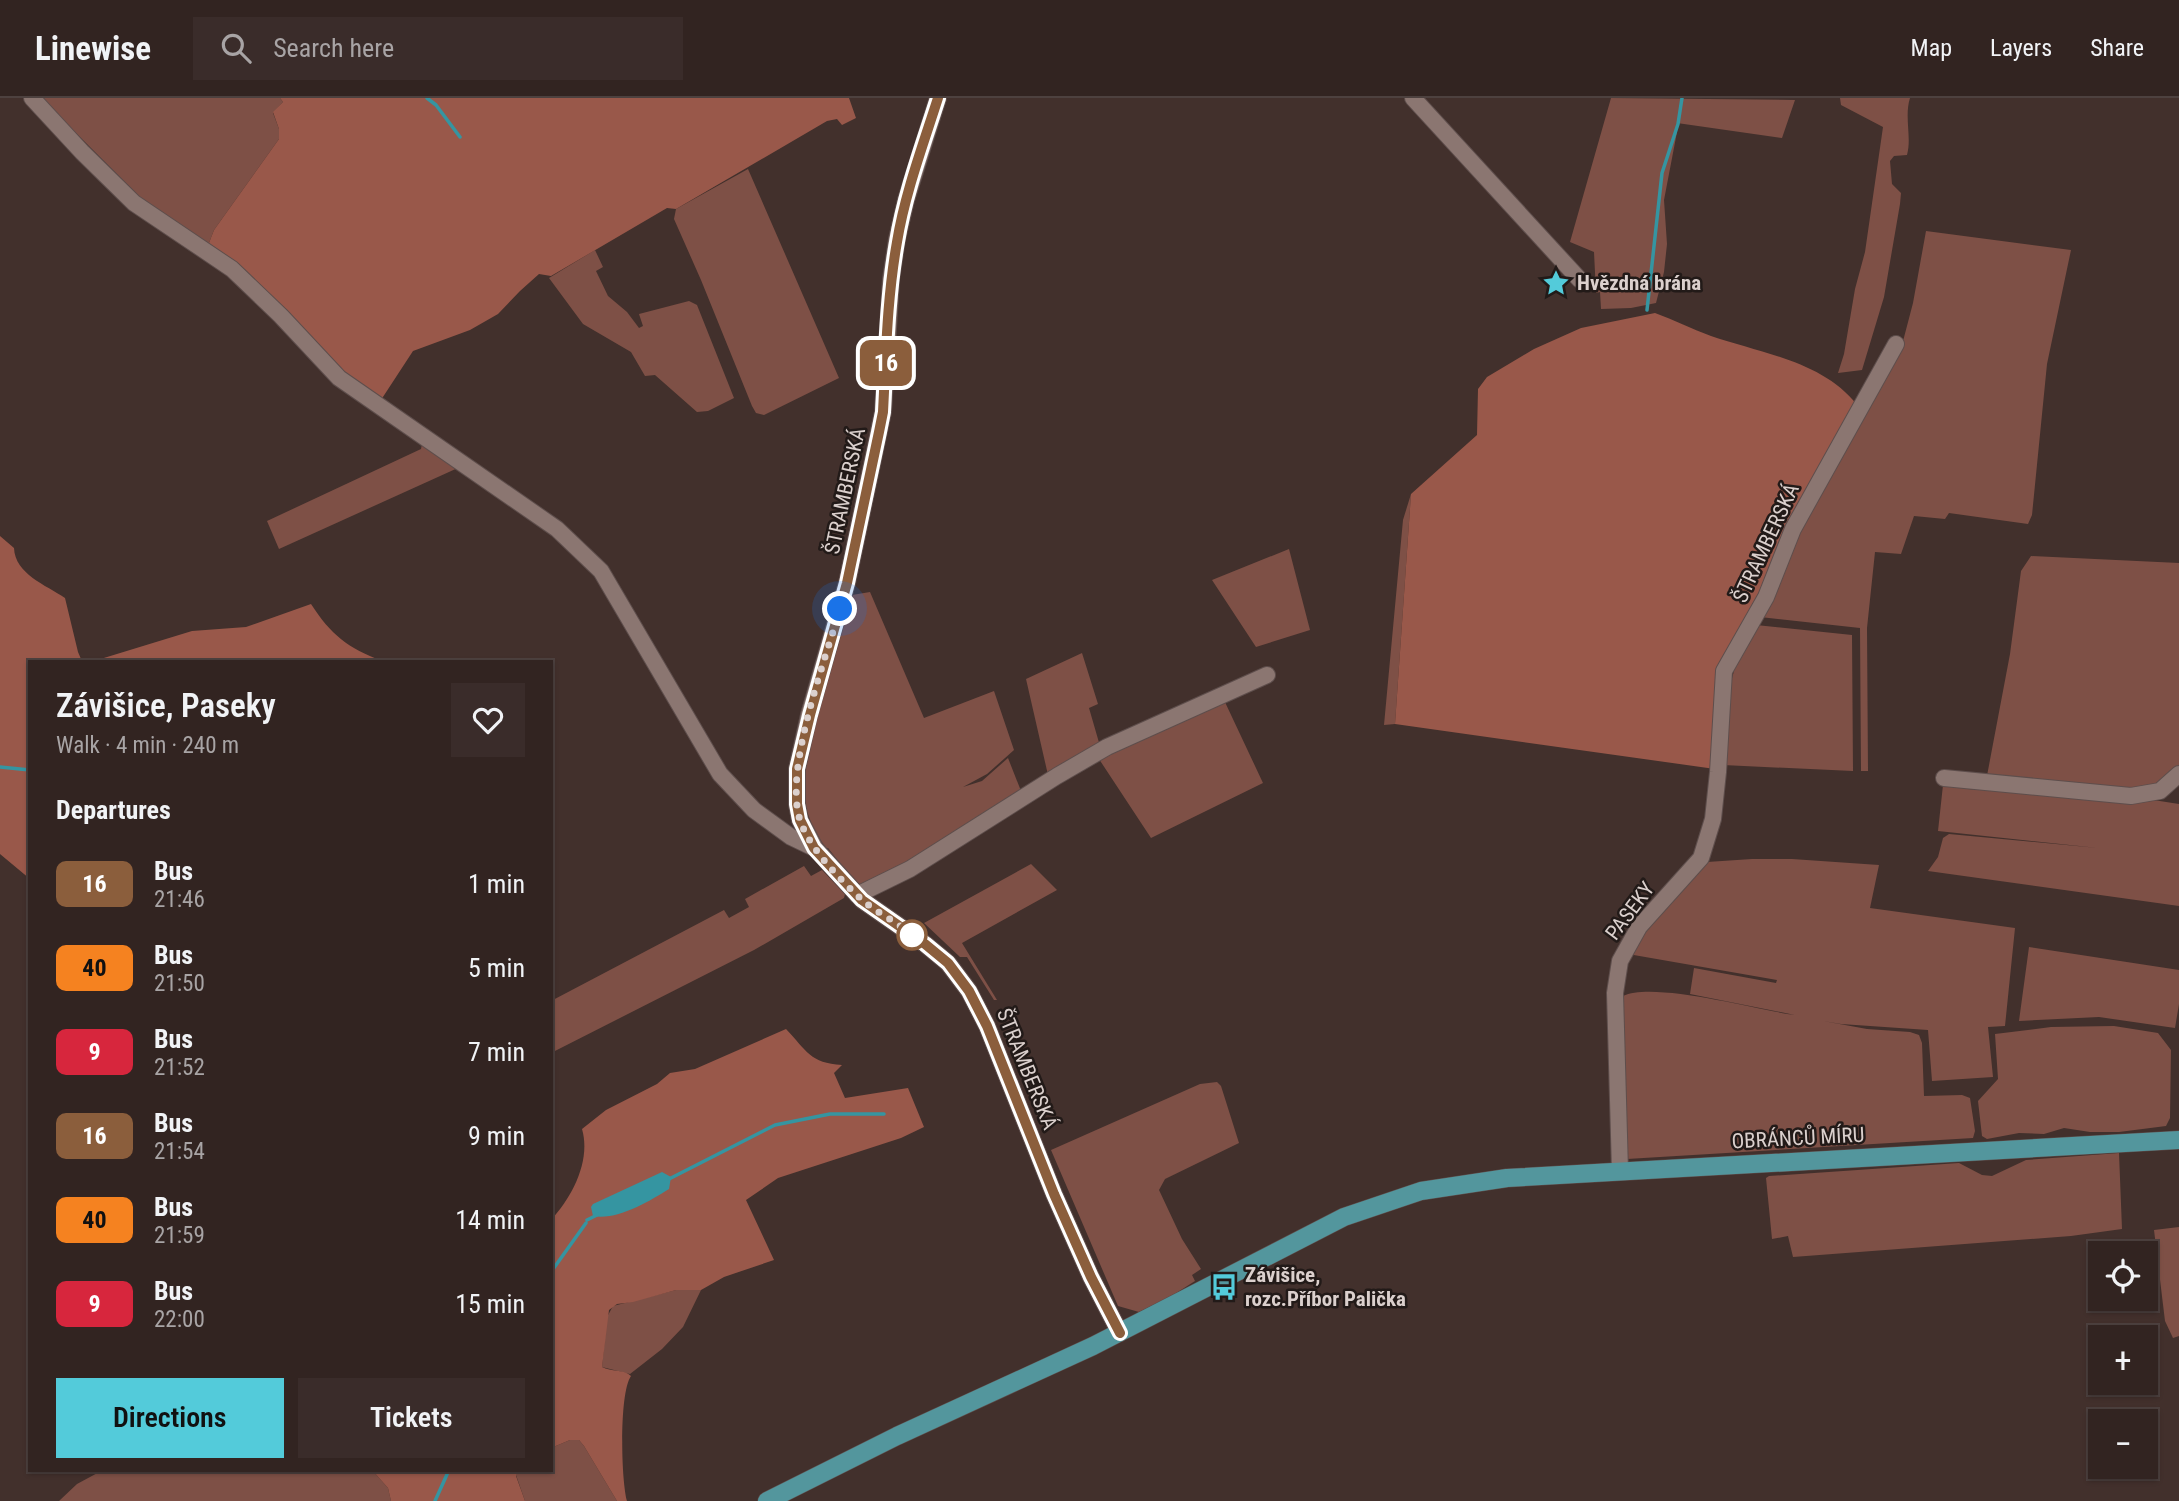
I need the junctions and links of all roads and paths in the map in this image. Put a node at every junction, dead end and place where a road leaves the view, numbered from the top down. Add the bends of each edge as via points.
1 (32, 98) edge
2 (938, 98) edge
3 (1413, 98) edge
4 (1580, 279) dead end
5 (1896, 344) dead end
6 (1267, 675) dead end
7 (1718, 772) joint
8 (2179, 774) edge
9 (1944, 778) dead end
10 (814, 848) junction
11 (857, 895) junction
12 (2179, 1140) edge
13 (1620, 1171) junction
14 (1120, 1333) junction
15 (767, 1501) edge

1 - 10 street via 134,203 232,269 339,378 557,529 601,571 720,775 754,810
2 - 10 street, ŠTRAMBERSKÁ via 897,239 876,451 847,583 797,769 800,820
3 - 4 street
5 - 7 street, ŠTRAMBERSKÁ via 1793,529 1766,597 1724,671
6 - 11 street via 1107,747 910,869
7 - 13 street, PASEKY via 1713,819 1701,858 1639,927 1620,961 1615,993
8 - 9 street via 2160,790 2131,796
10 - 11 street, ŠTRAMBERSKÁ
11 - 14 street, ŠTRAMBERSKÁ via 940,955 969,991 1080,1255
12 - 13 main road, OBRÁNCŮ MÍRU
13 - 14 main road, OBRÁNCŮ MÍRU via 1486,1180 1421,1191 1344,1217
14 - 15 main road, OBRÁNCŮ MÍRU

